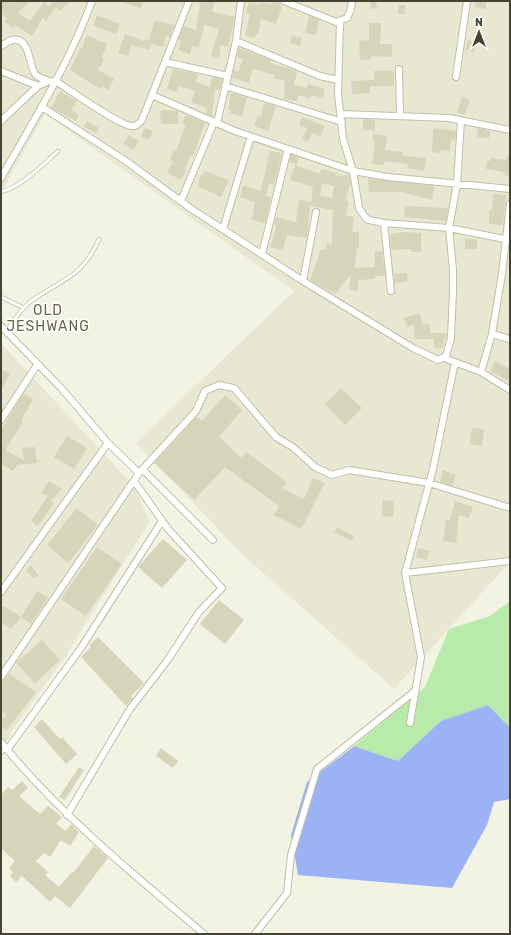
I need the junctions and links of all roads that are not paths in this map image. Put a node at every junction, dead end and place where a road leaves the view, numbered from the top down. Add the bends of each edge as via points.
1 (92, 1) edge
2 (189, 1) edge
3 (241, 1) edge
4 (284, 1) edge
5 (352, 1) edge
6 (467, 1) edge
7 (340, 22) junction
8 (236, 41) junction
9 (1, 46) edge
10 (165, 62) junction
11 (399, 69) dead end
12 (1, 71) edge
13 (228, 76) junction
14 (456, 77) dead end
15 (338, 80) junction
16 (48, 81) junction
17 (57, 82) junction
18 (38, 86) junction
19 (225, 86) junction
20 (152, 96) junction
21 (42, 107) junction
22 (341, 114) junction
23 (400, 116) junction
24 (460, 120) junction
25 (1, 121) edge
26 (215, 122) junction
27 (342, 122) junction
28 (510, 130) edge
29 (251, 136) junction
30 (288, 148) junction
31 (58, 151) dead end
32 (353, 171) junction
33 (1, 178) edge
34 (457, 184) junction
35 (510, 189) edge
36 (1, 192) edge
37 (181, 201) junction
38 (510, 204) edge
39 (316, 212) dead end
40 (384, 223) junction
41 (449, 228) junction
42 (223, 229) junction
43 (99, 239) dead end
44 (508, 240) edge
45 (262, 254) junction
46 (303, 280) junction
47 (391, 291) dead end
48 (1, 297) edge
49 (24, 308) junction
50 (1, 326) edge
51 (6, 332) junction
52 (492, 334) junction
53 (510, 339) edge
54 (444, 358) junction
55 (455, 362) junction
56 (37, 365) junction
57 (481, 372) junction
58 (510, 390) edge
59 (1, 420) edge
60 (108, 443) junction
61 (141, 472) junction
62 (134, 481) junction
63 (429, 483) junction
64 (510, 508) edge
65 (162, 521) junction
66 (212, 540) dead end
67 (510, 561) edge
68 (406, 573) junction
69 (1, 592) edge
70 (1, 677) edge
71 (415, 691) junction
72 (410, 723) dead end
73 (3, 747) edge
74 (67, 814) junction
75 (204, 934) edge
76 (255, 934) edge

1 - 17 street
2 - 10 street
3 - 8 street
4 - 7 street via 332,22
5 - 7 street via 349,15
6 - 14 street
7 - 15 street
8 - 13 street
8 - 15 street via 320,76
9 - 16 street via 14,40 19,42 26,48 34,72 38,77
10 - 13 street
10 - 20 street
11 - 23 street
12 - 18 street
13 - 19 street
15 - 22 street
16 - 17 street
16 - 18 street
17 - 20 street via 115,119 132,126 138,125 142,120
17 - 21 street
18 - 25 street
19 - 26 street
19 - 27 street
20 - 26 street
21 - 33 street
21 - 37 street via 126,160
22 - 23 street
22 - 27 street
23 - 24 street
24 - 28 street
24 - 34 street
26 - 29 street
26 - 37 street
27 - 32 street via 343,139
29 - 30 street
29 - 42 street
30 - 32 street
30 - 45 street
31 - 36 lane via 24,181
32 - 34 street
32 - 40 street via 362,212 369,220
34 - 35 street
34 - 41 street
37 - 42 street
38 - 44 street
39 - 46 street
40 - 41 street
40 - 47 street
41 - 44 street
41 - 54 street via 453,291 451,338 449,350
42 - 45 street
43 - 49 lane via 88,262 81,269
44 - 52 street
45 - 46 street
46 - 54 street via 413,348 438,360
48 - 49 lane
49 - 51 lane
50 - 51 street
51 - 56 street
52 - 53 street
52 - 57 street
54 - 55 street
55 - 57 street
55 - 63 street
56 - 59 street
56 - 60 street
57 - 58 street
60 - 61 street
60 - 69 street
61 - 62 street
61 - 63 street via 196,411 205,391 219,385 234,388 276,437 294,448 315,468 332,475 349,470
61 - 66 street
62 - 65 street
62 - 70 street
63 - 64 street
63 - 68 street
65 - 73 street via 81,648
65 - 74 street via 222,588 199,612 130,709
67 - 68 street
68 - 71 street via 421,657
71 - 72 street
71 - 76 street via 317,769 290,855 287,893
73 - 74 street via 41,790
74 - 75 street

